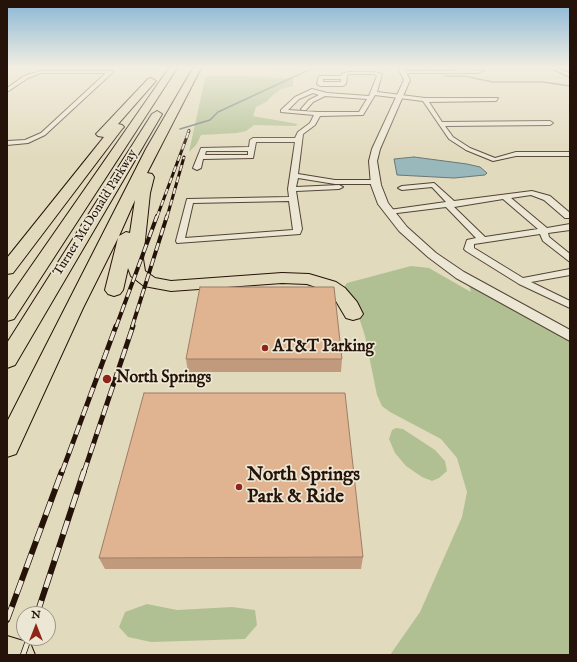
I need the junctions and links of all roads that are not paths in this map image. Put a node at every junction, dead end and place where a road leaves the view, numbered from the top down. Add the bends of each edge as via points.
1 (82, 99) edge
2 (134, 99) edge
3 (138, 99) edge
4 (163, 99) edge
5 (166, 99) edge
6 (179, 99) edge
7 (183, 99) edge
8 (296, 99) edge
9 (315, 99) edge
10 (370, 99) edge
11 (400, 99) edge
12 (418, 99) edge
13 (496, 99) dead end
14 (425, 100) junction
15 (304, 109) dead end
16 (318, 114) junction
17 (550, 123) dead end
18 (440, 124) junction
19 (298, 140) junction
20 (7, 143) edge
21 (570, 154) edge
22 (197, 168) dead end
23 (294, 175) junction
24 (320, 180) junction
25 (375, 182) junction
26 (336, 185) junction
27 (402, 188) dead end
28 (292, 189) junction
29 (320, 189) junction
30 (143, 193) junction
31 (505, 197) junction
32 (293, 199) junction
33 (452, 204) junction
34 (389, 212) junction
35 (568, 216) dead end
36 (570, 227) edge
37 (544, 230) junction
38 (483, 240) junction
39 (7, 256) edge
40 (570, 259) edge
41 (7, 269) edge
42 (570, 272) edge
43 (522, 282) junction
44 (114, 290) dead end
45 (570, 305) edge
46 (353, 314) dead end
47 (7, 315) edge
48 (570, 336) edge
49 (7, 360) edge
50 (7, 447) edge
51 (7, 653) edge
52 (18, 655) edge

1 - 20 street via 43,134 26,142
2 - 39 highway via 89,150
3 - 41 highway via 78,180
4 - 47 highway, Turner McDonald Parkway
5 - 49 highway, Turner McDonald Parkway
6 - 50 highway via 73,308
7 - 30 highway via 146,180
8 - 16 street via 283,111
9 - 15 street
10 - 16 street via 359,114
11 - 25 street via 376,149 373,161
12 - 14 street
13 - 14 street
14 - 18 street
16 - 19 street via 313,124 300,133
17 - 18 street
18 - 21 street via 451,138 496,160 516,154
19 - 22 street via 253,140 251,157 200,157
19 - 23 street
23 - 24 street
23 - 28 street
24 - 26 street
24 - 29 street
25 - 26 street
25 - 34 street via 383,204
26 - 29 street
27 - 33 street via 434,185
28 - 29 street
28 - 32 street
30 - 44 highway via 125,240
30 - 46 highway via 135,266 137,272 150,282 182,286 282,278 309,279 330,286 338,292 350,306
31 - 33 street
31 - 35 street via 537,194 547,198
31 - 37 street
32 - 32 street via 297,232 180,241 190,200
33 - 34 street
33 - 38 street via 450,207
34 - 48 street via 421,246 460,275
36 - 37 street
37 - 38 street
37 - 40 street via 546,239
38 - 43 street via 470,242 469,248
42 - 43 street
43 - 45 street
51 - 52 highway

